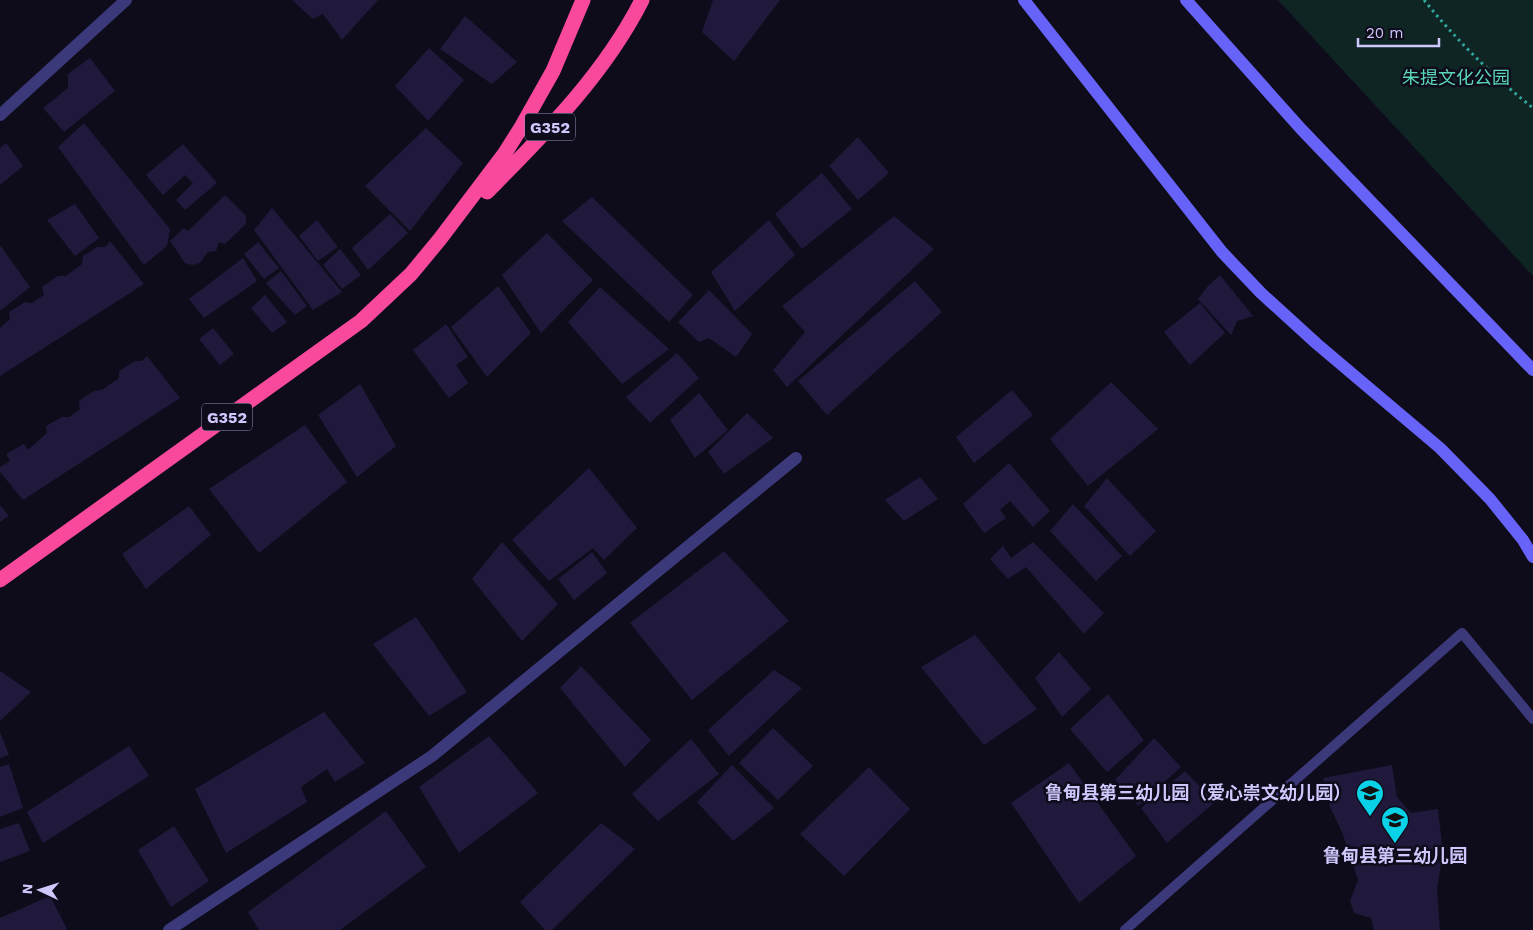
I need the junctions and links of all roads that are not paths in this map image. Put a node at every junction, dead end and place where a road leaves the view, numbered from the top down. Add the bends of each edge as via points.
1 (126, 0) edge
2 (583, 0) edge
3 (642, 0) edge
4 (1024, 0) edge
5 (1186, 0) edge
6 (0, 115) edge
7 (440, 239) junction
8 (1533, 370) edge
9 (796, 458) dead end
10 (1533, 557) edge
11 (0, 580) edge
12 (1533, 719) edge
13 (169, 930) edge
14 (1125, 930) edge

1 - 6 street
2 - 7 highway, G352 via 553,71 522,126
3 - 7 highway, G352 via 611,53 585,88
4 - 10 main road via 1222,252 1317,344 1440,448 1490,499
5 - 8 main road via 1302,130
7 - 11 highway, G352 via 411,274 360,321
9 - 13 street via 432,756
12 - 14 lane via 1462,632

